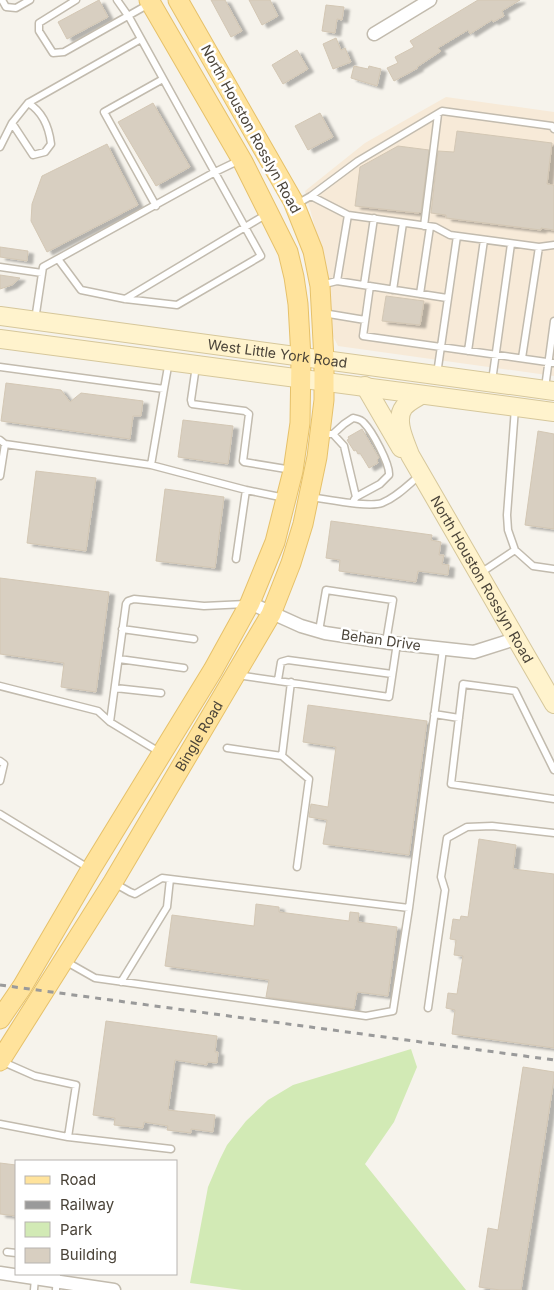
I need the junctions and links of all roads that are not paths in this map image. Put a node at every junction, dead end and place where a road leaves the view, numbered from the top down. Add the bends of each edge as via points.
1 (2, 0) edge
2 (30, 0) edge
3 (76, 0) edge
4 (117, 0) edge
5 (178, 0) edge
6 (430, 0) edge
7 (152, 1) edge
8 (129, 17) junction
9 (374, 34) dead end
10 (141, 39) junction
11 (163, 79) junction
12 (28, 104) junction
13 (438, 114) junction
14 (12, 123) junction
15 (554, 129) edge
16 (0, 147) edge
17 (242, 160) junction
18 (216, 172) junction
19 (311, 196) junction
20 (294, 203) junction
21 (156, 206) junction
22 (269, 213) junction
23 (348, 215) junction
24 (374, 218) junction
25 (403, 223) junction
26 (427, 226) junction
27 (246, 227) junction
28 (457, 236) junction
29 (484, 240) junction
30 (511, 244) junction
31 (554, 245) edge
32 (539, 247) junction
33 (58, 259) junction
34 (0, 267) edge
35 (42, 273) junction
36 (329, 283) junction
37 (367, 286) junction
38 (393, 290) junction
39 (420, 294) junction
40 (447, 298) junction
41 (125, 299) junction
42 (322, 313) junction
43 (0, 316) edge
44 (365, 320) junction
45 (34, 321) junction
46 (554, 321) edge
47 (0, 339) edge
48 (32, 344) junction
49 (440, 347) junction
50 (468, 351) junction
51 (496, 355) junction
52 (301, 358) junction
53 (522, 358) junction
54 (324, 360) junction
55 (169, 362) junction
56 (551, 362) edge
57 (196, 365) junction
58 (0, 367) edge
59 (436, 375) junction
60 (300, 378) junction
61 (324, 382) junction
62 (492, 382) junction
63 (365, 386) junction
64 (164, 389) junction
65 (549, 390) edge
66 (421, 395) junction
67 (515, 407) junction
68 (548, 411) edge
69 (326, 433) junction
70 (2, 442) edge
71 (410, 455) junction
72 (151, 465) junction
73 (293, 471) junction
74 (421, 474) junction
75 (0, 476) edge
76 (246, 490) junction
77 (309, 497) junction
78 (287, 498) junction
79 (354, 500) junction
80 (515, 550) junction
81 (236, 559) dead end
82 (554, 569) edge
83 (478, 574) junction
84 (250, 604) junction
85 (271, 614) junction
86 (122, 629) junction
87 (319, 631) junction
88 (194, 639) dead end
89 (515, 639) junction
90 (392, 643) junction
91 (444, 649) junction
92 (118, 659) junction
93 (184, 668) dead end
94 (392, 674) junction
95 (235, 675) junction
96 (278, 680) junction
97 (291, 682) junction
98 (0, 686) edge
99 (115, 688) junction
100 (162, 693) dead end
101 (554, 704) edge
102 (434, 714) junction
103 (459, 718) junction
104 (110, 722) junction
105 (227, 748) dead end
106 (162, 754) junction
107 (282, 756) junction
108 (0, 761) edge
109 (554, 770) edge
110 (0, 781) edge
111 (554, 799) edge
112 (0, 814) edge
113 (554, 833) edge
114 (297, 867) dead end
115 (91, 869) junction
116 (170, 879) junction
117 (113, 882) junction
118 (409, 908) junction
119 (64, 959) junction
120 (121, 982) junction
121 (428, 1008) dead end
122 (0, 1019) edge
123 (0, 1061) edge
124 (0, 1124) edge
125 (68, 1136) junction
126 (171, 1149) dead end
127 (6, 1252) dead end
128 (15, 1253) edge
129 (0, 1273) edge
130 (56, 1282) edge
131 (35, 1284) edge
132 (90, 1288) edge
133 (114, 1290) edge

1 - 2 lane via 6,7 16,8
3 - 8 lane via 39,23 39,31 53,52 64,52
4 - 8 lane
5 - 20 main road, North Houston Rosslyn Road
6 - 9 street
7 - 8 lane
7 - 17 main road, North Houston Rosslyn Road
8 - 10 lane
10 - 11 lane
10 - 12 lane
11 - 18 lane
11 - 21 lane via 104,112
12 - 14 lane
12 - 14 lane via 38,109 50,132 51,144 45,152 33,155
13 - 15 lane via 442,111 552,126
13 - 19 lane via 358,161
13 - 26 lane
14 - 16 lane
17 - 18 lane
17 - 22 main road, North Houston Rosslyn Road
18 - 21 lane
18 - 27 lane
19 - 20 lane
19 - 23 lane
20 - 22 main road
20 - 36 main road, North Houston Rosslyn Road
21 - 33 lane
22 - 27 lane
22 - 52 main road, North Houston Rosslyn Road via 288,252 294,277
23 - 24 lane
23 - 36 lane
24 - 25 lane
24 - 37 lane
25 - 26 lane
25 - 38 lane
26 - 28 lane
26 - 39 lane
27 - 41 lane
27 - 41 lane via 261,256 177,305
28 - 29 lane
28 - 40 lane
29 - 30 lane
29 - 50 lane
30 - 32 lane
30 - 51 lane
31 - 32 lane
32 - 53 lane
33 - 35 lane via 43,267
33 - 41 lane via 81,290
34 - 35 lane
35 - 45 lane
36 - 37 lane
36 - 42 main road, North Houston Rosslyn Road
37 - 38 lane
37 - 44 lane
38 - 39 lane
39 - 40 lane
40 - 49 lane
42 - 44 lane
42 - 54 main road, North Houston Rosslyn Road
43 - 45 main road, West Little York Road
44 - 49 lane via 363,336
45 - 48 main road
45 - 52 main road, West Little York Road
46 - 56 lane
47 - 48 main road, West Little York Road
48 - 55 main road, West Little York Road
49 - 50 lane
49 - 59 lane
50 - 51 lane
51 - 53 lane
51 - 62 lane
52 - 54 main road, West Little York Road
52 - 60 main road, Bingle Road
53 - 56 lane
54 - 59 main road, West Little York Road
54 - 61 main road, North Houston Rosslyn Road
55 - 57 main road, West Little York Road
55 - 64 lane
56 - 65 lane
57 - 60 main road, West Little York Road
57 - 73 lane via 192,404 249,414 242,461
58 - 64 lane
59 - 62 main road, West Little York Road
60 - 61 main road, West Little York Road
60 - 73 main road, Bingle Road via 300,423
61 - 63 main road, West Little York Road
61 - 69 main road, Bingle Road
62 - 65 main road, West Little York Road
63 - 66 main road, West Little York Road
63 - 71 main road, North Houston Rosslyn Road via 399,447
64 - 72 lane
65 - 68 main road
66 - 67 main road, West Little York Road
66 - 71 main road, North Houston Rosslyn Road via 405,406 401,413 401,427
67 - 68 main road, West Little York Road
67 - 80 lane via 507,515
69 - 77 main road, Bingle Road via 317,457
69 - 79 lane via 344,446
69 - 79 lane via 353,418 362,421 369,428 387,465 389,475
70 - 72 lane
70 - 75 lane
71 - 74 main road, North Houston Rosslyn Road
72 - 76 lane
73 - 78 main road, Bingle Road
74 - 79 lane via 395,496 379,504
74 - 83 main road, North Houston Rosslyn Road
76 - 78 lane
76 - 81 lane
77 - 79 lane
77 - 85 main road, Bingle Road via 291,563
78 - 84 main road, Bingle Road via 276,542
80 - 82 lane via 533,566
80 - 83 lane
83 - 89 main road, North Houston Rosslyn Road
84 - 85 street, Behan Drive
84 - 86 lane via 204,606 131,600 126,604
84 - 106 main road, Bingle Road
85 - 87 street, Behan Drive
85 - 95 main road, Bingle Road
86 - 88 lane
86 - 92 lane
87 - 90 street, Behan Drive
87 - 90 lane via 326,590 393,600
89 - 91 street, Behan Drive via 474,652
89 - 101 main road, North Houston Rosslyn Road
90 - 91 street, Behan Drive
90 - 94 lane
91 - 102 lane
92 - 93 lane
92 - 99 lane
94 - 96 lane via 288,660 281,662
94 - 97 lane via 390,697
95 - 96 lane
95 - 117 main road, Bingle Road
96 - 97 lane
97 - 107 lane
98 - 104 lane via 98,711
99 - 100 lane
99 - 104 lane
102 - 103 lane
102 - 118 lane
103 - 109 lane via 464,684 515,691
103 - 111 lane via 451,784
104 - 106 lane
105 - 107 lane
106 - 115 main road, Bingle Road
107 - 114 lane via 309,778
108 - 110 lane via 4,764
112 - 115 lane
113 - 121 lane via 492,826 467,827 448,838 442,877 445,890
115 - 117 main road
115 - 122 main road, Bingle Road
116 - 117 lane via 162,878 135,894
116 - 118 lane
116 - 120 lane via 167,907
117 - 119 main road, Bingle Road
118 - 120 lane via 393,1011 366,1016
119 - 120 lane via 95,978
119 - 123 main road, Bingle Road
123 - 125 lane via 35,1076 76,1085
124 - 125 lane
125 - 126 lane
127 - 128 lane
129 - 131 street
130 - 131 street
130 - 132 street
132 - 133 street

